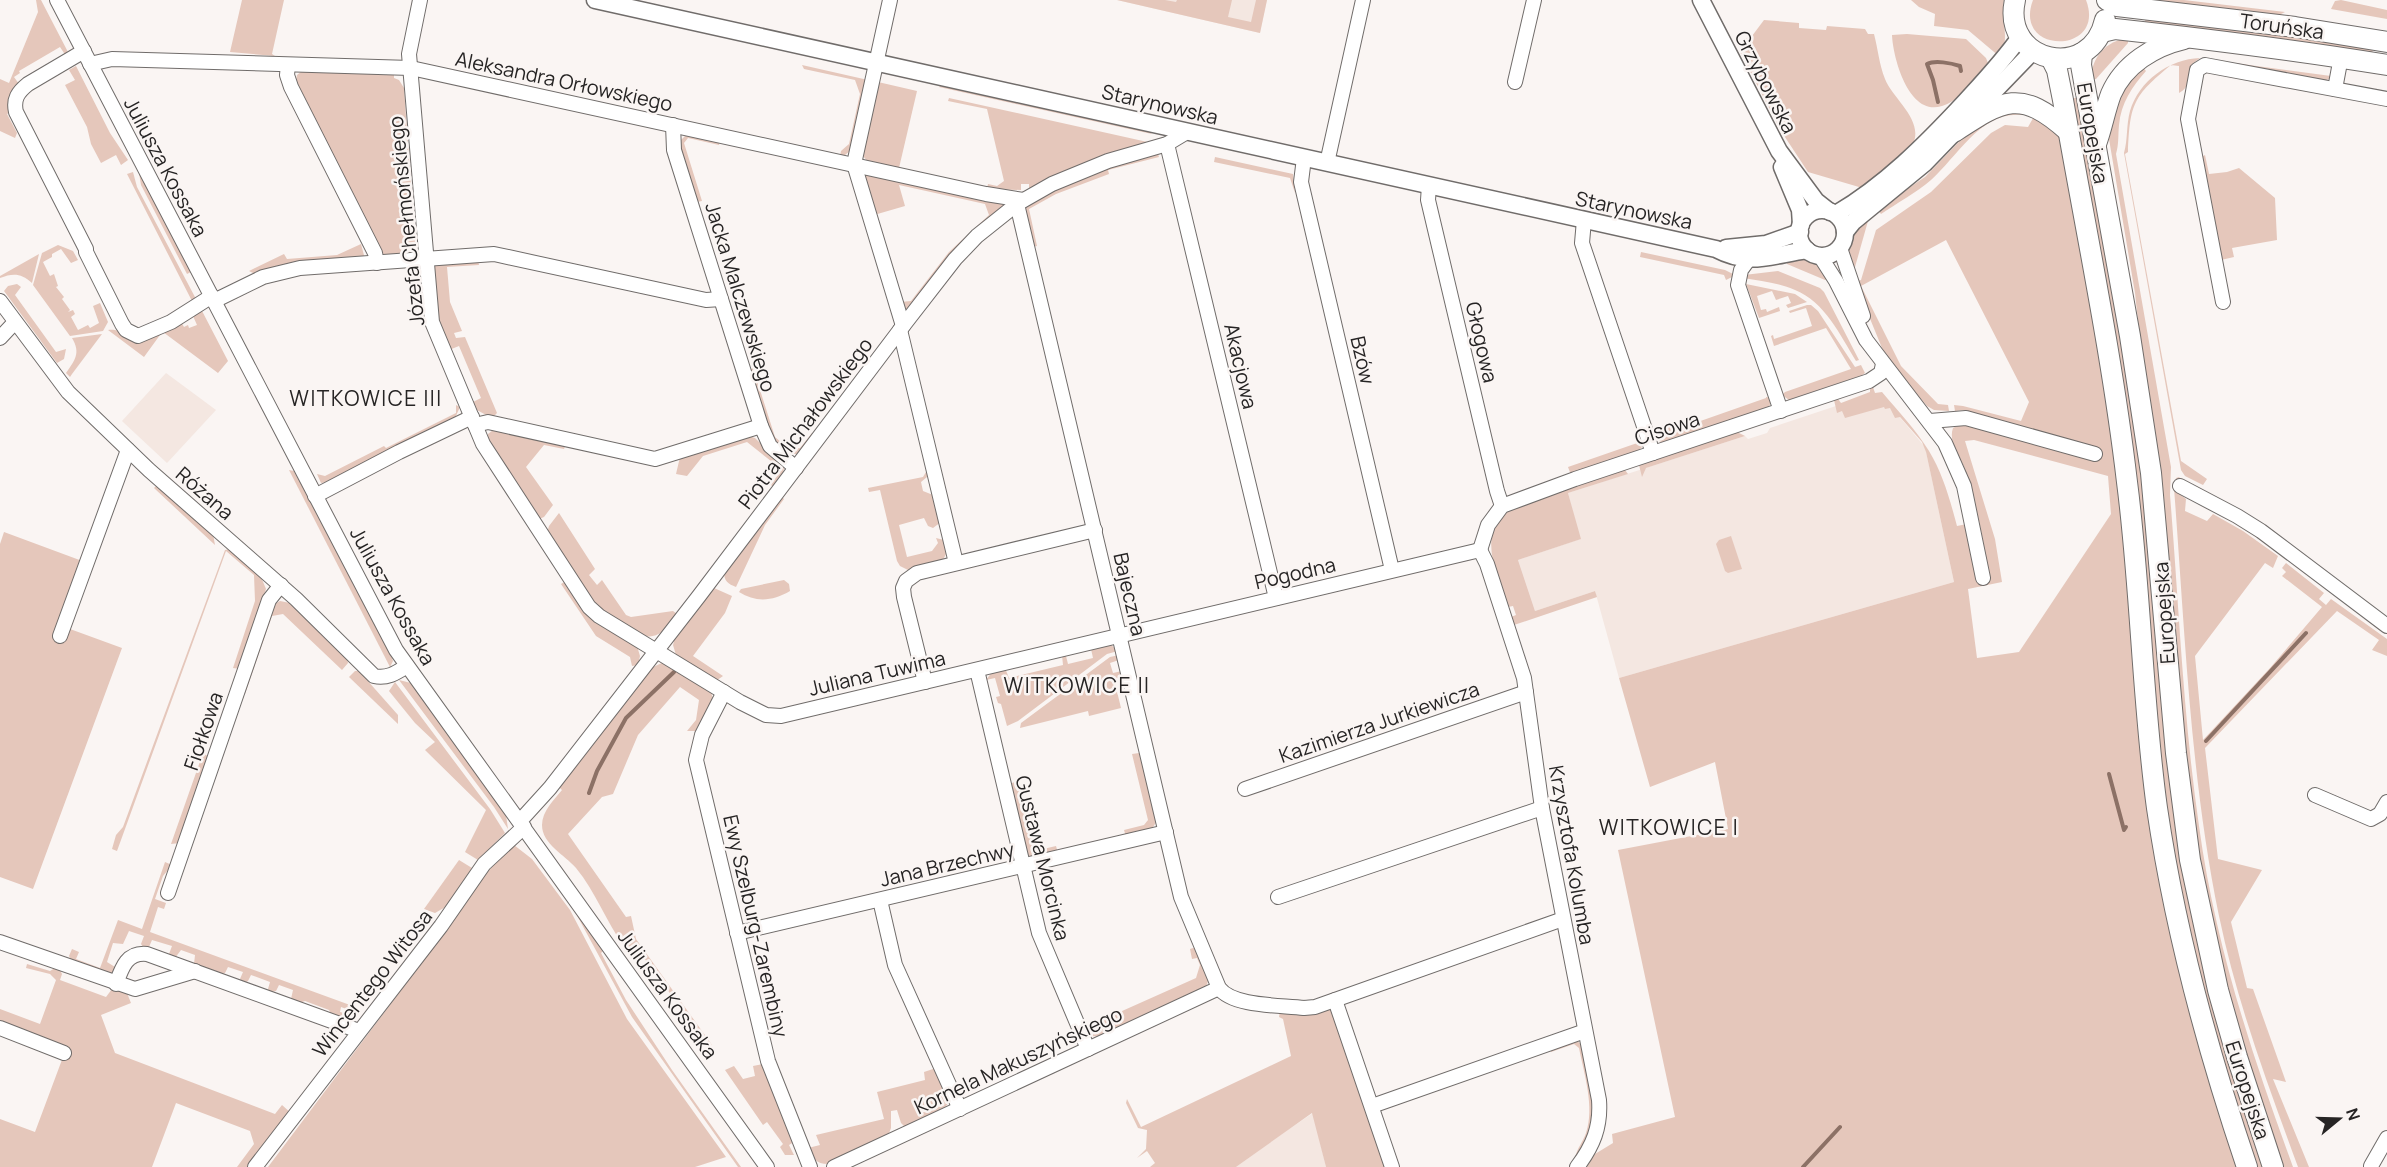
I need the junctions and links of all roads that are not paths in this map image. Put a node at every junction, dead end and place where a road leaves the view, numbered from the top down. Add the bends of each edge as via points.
1 (57, 0) edge
2 (420, 0) edge
3 (595, 0) edge
4 (890, 0) edge
5 (1364, 0) edge
6 (1534, 0) edge
7 (1701, 0) edge
8 (2015, 0) edge
9 (2106, 0) edge
10 (2102, 32) junction
11 (2198, 37) junction
12 (2387, 42) edge
13 (2026, 44) junction
14 (2082, 53) junction
15 (2341, 57) junction
16 (87, 58) junction
17 (2051, 58) junction
18 (876, 63) junction
19 (288, 65) junction
20 (2387, 65) edge
21 (411, 68) junction
22 (1515, 82) dead end
23 (2335, 89) junction
24 (2387, 99) edge
25 (673, 125) junction
26 (2068, 131) junction
27 (1186, 132) junction
28 (1954, 132) junction
29 (1167, 144) junction
30 (2096, 147) junction
31 (1779, 151) junction
32 (1304, 158) junction
33 (1327, 163) junction
34 (854, 164) junction
35 (1429, 186) junction
36 (1020, 202) junction
37 (1833, 213) junction
38 (1584, 220) junction
39 (1800, 228) junction
40 (1842, 240) junction
41 (1716, 249) junction
42 (1813, 253) junction
43 (426, 257) junction
44 (1749, 259) junction
45 (377, 263) junction
46 (213, 298) junction
47 (721, 299) junction
48 (0, 301) edge
49 (2223, 302) dead end
50 (15, 322) junction
51 (902, 328) junction
52 (0, 338) edge
53 (1881, 361) junction
54 (1781, 411) junction
55 (473, 421) junction
56 (1930, 421) junction
57 (761, 426) junction
58 (128, 450) junction
59 (1653, 453) junction
60 (2095, 454) dead end
61 (796, 468) junction
62 (2180, 486) dead end
63 (315, 496) junction
64 (1502, 506) junction
65 (1095, 530) junction
66 (1480, 550) junction
67 (956, 562) junction
68 (1392, 570) junction
69 (1983, 578) dead end
70 (280, 585) junction
71 (1276, 598) junction
72 (2387, 626) edge
73 (1120, 635) junction
74 (60, 636) dead end
75 (657, 651) junction
76 (407, 666) junction
77 (976, 670) junction
78 (925, 682) junction
79 (724, 692) junction
80 (1526, 692) junction
81 (1245, 789) dead end
82 (2315, 795) dead end
83 (2387, 802) edge
84 (1542, 808) junction
85 (522, 824) junction
86 (1166, 832) junction
87 (1024, 866) junction
88 (168, 893) dead end
89 (1278, 897) dead end
90 (880, 900) junction
91 (1563, 919) junction
92 (737, 933) junction
93 (0, 942) edge
94 (195, 971) junction
95 (116, 984) junction
96 (1219, 988) junction
97 (1335, 1000) junction
98 (0, 1028) edge
99 (359, 1031) junction
100 (1585, 1031) junction
101 (1088, 1049) junction
102 (64, 1053) dead end
103 (1372, 1107) junction
104 (960, 1109) junction
105 (2387, 1138) edge
106 (2371, 1166) edge
107 (255, 1167) edge
108 (767, 1167) edge
109 (810, 1167) edge
110 (834, 1167) edge
111 (1392, 1167) edge
112 (1576, 1167) edge
113 (2247, 1167) edge
114 (2273, 1167) edge

1 - 16 street, Juliusza Kossaka
2 - 21 street, Józefa Chełmońskiego via 411,45
3 - 18 street, Starynowska
4 - 18 street
5 - 33 street
6 - 22 street
7 - 31 street, Grzybowska
8 - 13 main road via 2013,17
9 - 10 main road
9 - 12 main road, Toruńska via 2117,6
10 - 11 main road, Toruńska via 2115,29
10 - 14 main road
11 - 15 main road, Toruńska
11 - 30 main road via 2159,47 2123,75 2111,94
13 - 17 main road
13 - 28 street
13 - 37 street via 2003,61 1937,132 1887,178
14 - 17 main road
14 - 30 main road, Europejska
15 - 20 main road, Toruńska
15 - 23 street, Toruńska
16 - 19 street, Aleksandra Orłowskiego
16 - 46 street, Juliusza Kossaka
16 - 46 street via 28,84 14,104 122,324 132,334 144,335
17 - 26 main road, Europejska
18 - 27 street, Starynowska
18 - 34 street
19 - 21 street, Aleksandra Orłowskiego
19 - 45 street via 291,87
21 - 25 street, Aleksandra Orłowskiego
21 - 43 street, Józefa Chełmońskiego
23 - 24 street
23 - 49 street via 2205,65 2197,70 2188,119
25 - 34 street, Aleksandra Orłowskiego
25 - 47 street, Jacka Malczewskiego via 674,150
26 - 28 main road via 2043,111 2025,103 2012,103 1986,111
26 - 113 main road, Europejska via 2127,478 2151,753 2165,856 2196,1005
27 - 29 street, Piotra Michałowskiego
27 - 32 street, Starynowska
28 - 40 street via 1925,163 1853,222
29 - 36 street, Piotra Michałowskiego via 1108,161
29 - 71 street, Akacjowa
30 - 114 main road, Europejska via 2151,473 2176,753 2190,860 2218,990
31 - 37 street, Grzybowska via 1816,201
31 - 39 street, Grzybowska via 1800,210
32 - 33 street, Starynowska
32 - 68 street, Bzów via 1301,182
33 - 35 street, Starynowska
34 - 36 street, Aleksandra Orłowskiego
34 - 51 street
35 - 38 street, Starynowska
35 - 64 street, Głogowa via 1428,200
36 - 51 street, Piotra Michałowskiego via 985,229 955,260
36 - 65 street, Bajeczna
37 - 39 street via 1813,212
37 - 40 street via 1842,222
38 - 41 street, Starynowska
38 - 59 street via 1582,243
39 - 41 street, Starynowska via 1774,242
39 - 42 street via 1801,240
40 - 42 street via 1831,254
40 - 53 street via 1860,310
41 - 44 street, Starynowska
42 - 44 street, Starynowska
42 - 53 street via 1836,281
43 - 45 street
43 - 47 street via 494,254 706,300
43 - 55 street, Józefa Chełmońskiego via 432,322
44 - 54 street via 1741,270 1738,285
45 - 46 street via 281,272
46 - 63 street, Juliusza Kossaka
47 - 57 street, Jacka Malczewskiego
48 - 50 street, Różana
50 - 52 street
50 - 58 street, Różana via 68,392
51 - 61 street, Piotra Michałowskiego
51 - 67 street
53 - 54 street, Cisowa via 1881,374 1869,381
53 - 56 street
54 - 59 street, Cisowa
55 - 57 street via 497,423 649,459
55 - 63 street via 399,452
55 - 75 street, Józefa Chełmońskiego via 483,444 589,606
56 - 60 street via 1966,418
56 - 69 street via 1945,443 1964,486
57 - 61 street, Jacka Malczewskiego via 770,446
58 - 70 street, Różana
58 - 74 street
59 - 64 street, Cisowa
61 - 75 street, Piotra Michałowskiego
62 - 72 street via 2261,531
63 - 76 street, Juliusza Kossaka
64 - 66 street via 1488,525
65 - 67 street
65 - 73 street, Bajeczna
66 - 68 street, Pogodna
66 - 80 street, Krzysztofa Kolumba via 1510,632
67 - 78 street via 917,573 909,577 903,588
68 - 71 street, Pogodna
70 - 76 street, Różana via 374,676 391,676
70 - 88 street, Fiołkowa via 269,600
71 - 73 street, Pogodna
73 - 77 street, Juliana Tuwima
73 - 86 street, Bajeczna
75 - 79 street, Juliana Tuwima
75 - 85 street, Piotra Michałowskiego
76 - 85 street, Juliusza Kossaka
77 - 78 street, Juliana Tuwima
77 - 87 street, Gustawa Morcinka
78 - 79 street, Juliana Tuwima via 781,716 766,715
79 - 92 street, Ewy Szelburg-Zarembiny via 702,735 696,760
80 - 81 street, Kazimierza Jurkiewicza
80 - 84 street, Krzysztofa Kolumba
82 - 83 street via 2371,819 2380,814
84 - 89 street
84 - 91 street, Krzysztofa Kolumba
85 - 99 street, Wincentego Witosa via 484,864
85 - 108 street, Juliusza Kossaka
86 - 87 street, Jana Brzechwy
86 - 96 street, Bajeczna via 1181,897
87 - 90 street, Jana Brzechwy
87 - 101 street, Gustawa Morcinka via 1043,943
90 - 92 street, Jana Brzechwy
90 - 104 street via 895,964
91 - 97 street
91 - 100 street, Krzysztofa Kolumba
92 - 109 street, Ewy Szelburg-Zarembiny via 768,1062
93 - 95 street
94 - 95 street via 143,988
94 - 95 street via 139,953 123,965
94 - 99 street
96 - 97 street via 1233,999 1296,1007
96 - 101 street, Kornela Makuszyńskiego
97 - 103 street
98 - 102 street
99 - 107 street, Wincentego Witosa
100 - 103 street
100 - 112 street, Krzysztofa Kolumba via 1599,1100 1599,1121 1595,1139
101 - 104 street, Kornela Makuszyńskiego
103 - 111 street
104 - 110 street, Kornela Makuszyńskiego
105 - 106 street

